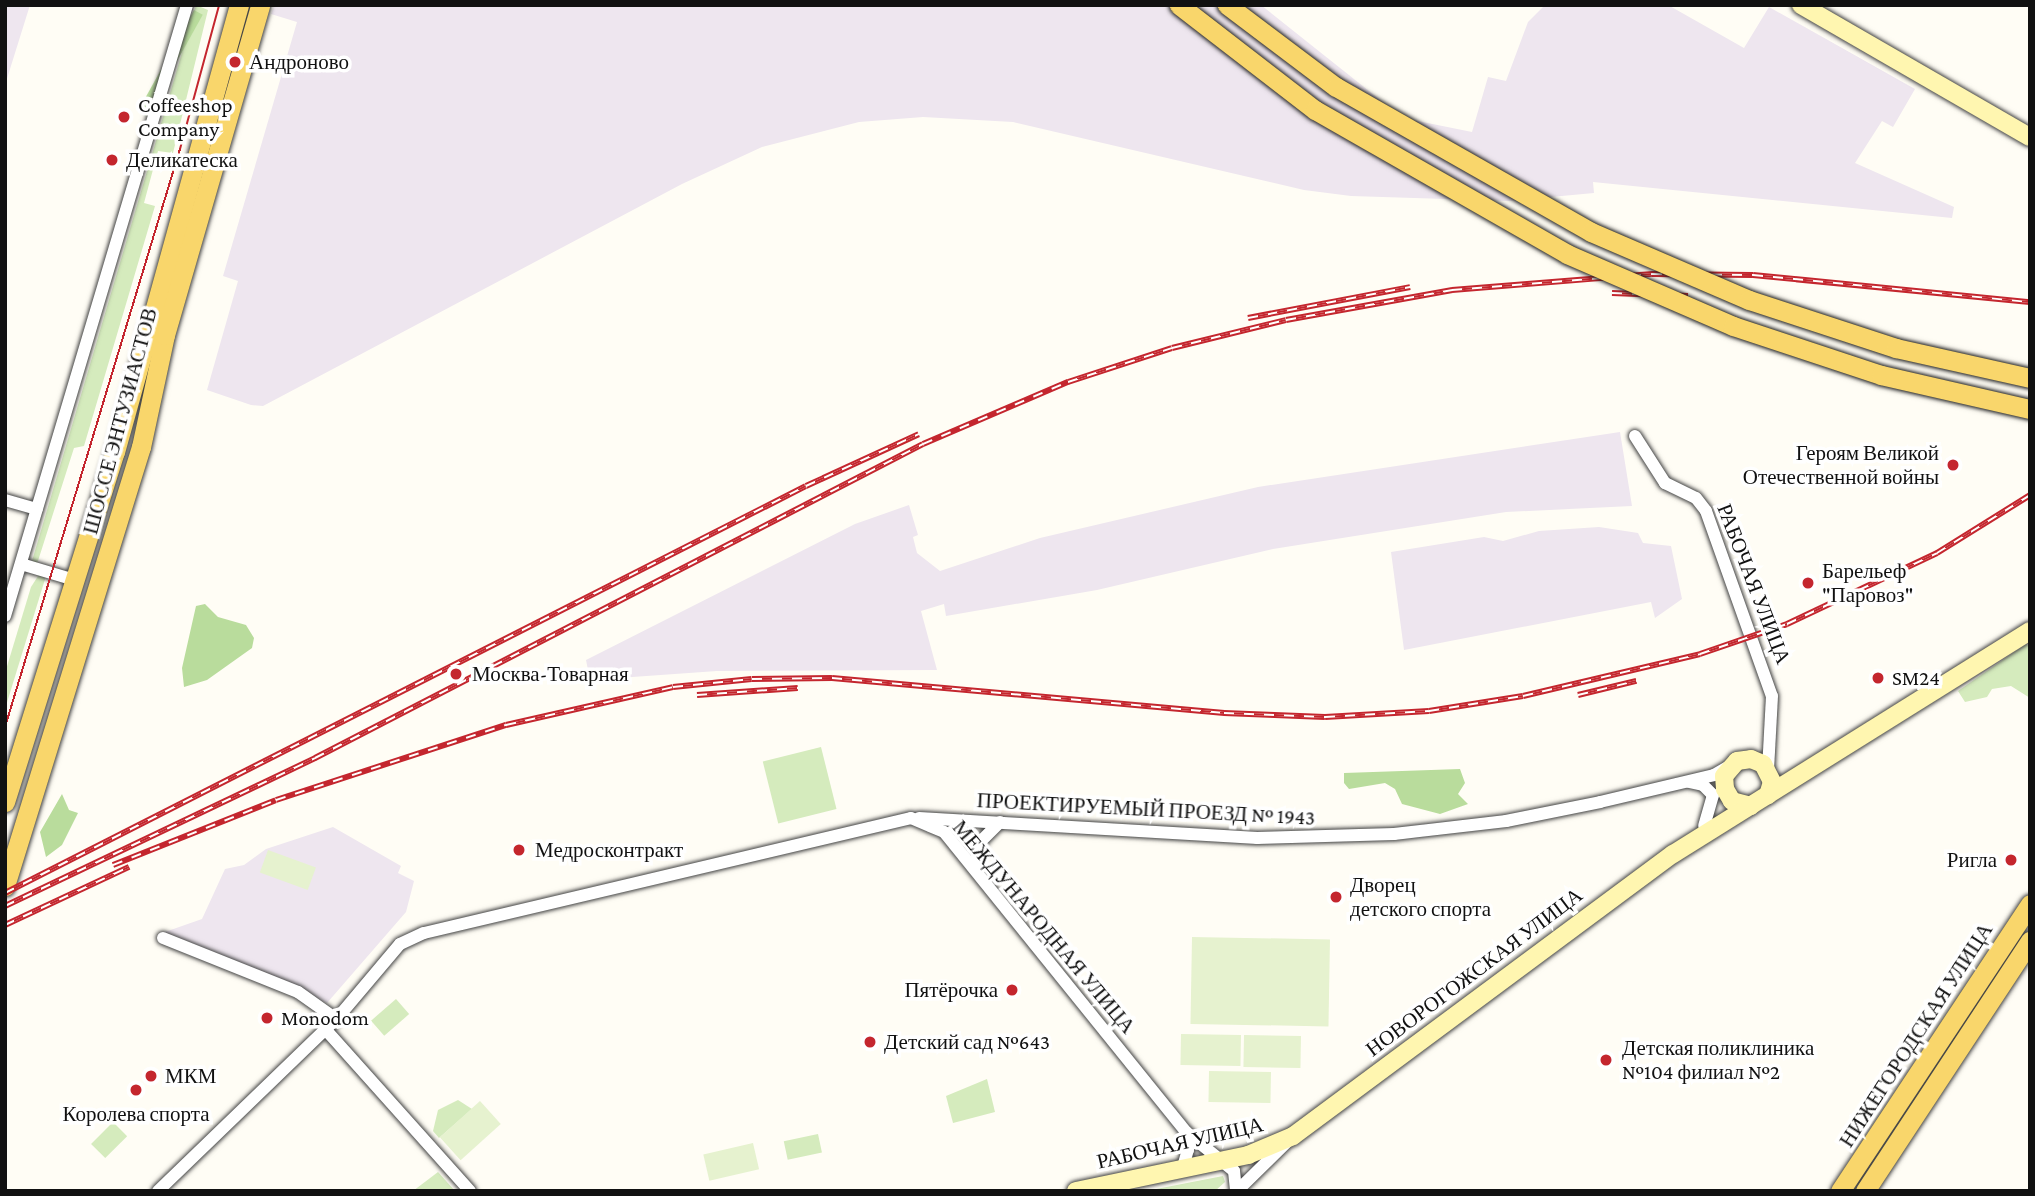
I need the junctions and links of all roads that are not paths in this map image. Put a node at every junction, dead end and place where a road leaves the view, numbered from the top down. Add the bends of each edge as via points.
1 (187, 5) edge
2 (239, 5) edge
3 (260, 5) edge
4 (1180, 5) edge
5 (1227, 5) edge
6 (1801, 5) edge
7 (2030, 137) edge
8 (2030, 378) edge
9 (2030, 409) edge
10 (1635, 436) dead end
11 (5, 500) edge
12 (37, 509) junction
13 (21, 564) junction
14 (75, 580) junction
15 (5, 616) edge
16 (2030, 631) edge
17 (1768, 733) junction
18 (1738, 762) junction
19 (1769, 772) junction
20 (1708, 776) junction
21 (1790, 781) junction
22 (1682, 782) junction
23 (1726, 792) junction
24 (1768, 795) junction
25 (5, 802) edge
26 (1751, 806) junction
27 (911, 818) junction
28 (1000, 822) junction
29 (1704, 826) junction
30 (1689, 844) junction
31 (974, 868) junction
32 (5, 886) edge
33 (2030, 904) edge
34 (163, 938) dead end
35 (2030, 941) edge
36 (336, 1019) junction
37 (326, 1030) junction
38 (1186, 1132) junction
39 (1293, 1136) junction
40 (1222, 1159) junction
41 (1183, 1167) junction
42 (158, 1191) edge
43 (470, 1191) edge
44 (1076, 1191) edge
45 (1236, 1191) edge
46 (1840, 1191) edge
47 (1865, 1191) edge

1 - 12 street
2 - 14 main road, ШОССЕ ЭНТУЗИАСТОВ
3 - 32 main road, ШОССЕ ЭНТУЗИАСТОВ via 165,335 141,447
4 - 9 main road, bridge via 1315,110 1567,254 1745,330 1881,375
5 - 8 main road, bridge via 1336,86 1591,232 1749,300 1896,348
6 - 7 street
10 - 17 street, РАБОЧАЯ УЛИЦА via 1665,483 1696,498 1706,511 1772,696
11 - 12 street
12 - 13 street
13 - 14 street
13 - 15 street
14 - 25 main road, ШОССЕ ЭНТУЗИАСТОВ
16 - 21 street, НОВОРОГОЖСКАЯ УЛИЦА
17 - 18 street
17 - 19 street, РАБОЧАЯ УЛИЦА
18 - 19 street via 1757,761
18 - 20 street, ПРОЕКТИРУЕМЫЙ ПРОЕЗД № 1943
18 - 23 street via 1724,776
19 - 21 street
19 - 24 street
20 - 22 street, ПРОЕКТИРУЕМЫЙ ПРОЕЗД № 1943
20 - 23 street
21 - 24 street, НОВОРОГОЖСКАЯ УЛИЦА
22 - 28 street, ПРОЕКТИРУЕМЫЙ ПРОЕЗД № 1943 via 1506,821 1394,834 1257,838
22 - 29 street via 1703,785 1713,794
23 - 26 street via 1738,804
23 - 29 street via 1717,817
24 - 26 street, НОВОРОГОЖСКАЯ УЛИЦА
26 - 30 street, НОВОРОГОЖСКАЯ УЛИЦА
27 - 28 street, ПРОЕКТИРУЕМЫЙ ПРОЕЗД № 1943
27 - 31 street, МЕЖДУНАРОДНАЯ УЛИЦА via 944,832
27 - 36 street via 424,933 388,954
28 - 31 street via 981,841
29 - 30 street
30 - 39 street, НОВОРОГОЖСКАЯ УЛИЦА
31 - 38 street, МЕЖДУНАРОДНАЯ УЛИЦА
33 - 46 main road, НИЖЕГОРОДСКАЯ УЛИЦА
34 - 36 street via 298,992
35 - 47 main road, НИЖЕГОРОДСКАЯ УЛИЦА
36 - 37 street
37 - 42 street
37 - 43 street
38 - 40 street, МЕЖДУНАРОДНАЯ УЛИЦА
38 - 41 street via 1188,1150
39 - 40 street, РАБОЧАЯ УЛИЦА via 1269,1149
39 - 45 street, НОВОРОГОЖСКАЯ УЛИЦА
40 - 41 street, РАБОЧАЯ УЛИЦА
40 - 45 street via 1234,1171
41 - 44 street, РАБОЧАЯ УЛИЦА

